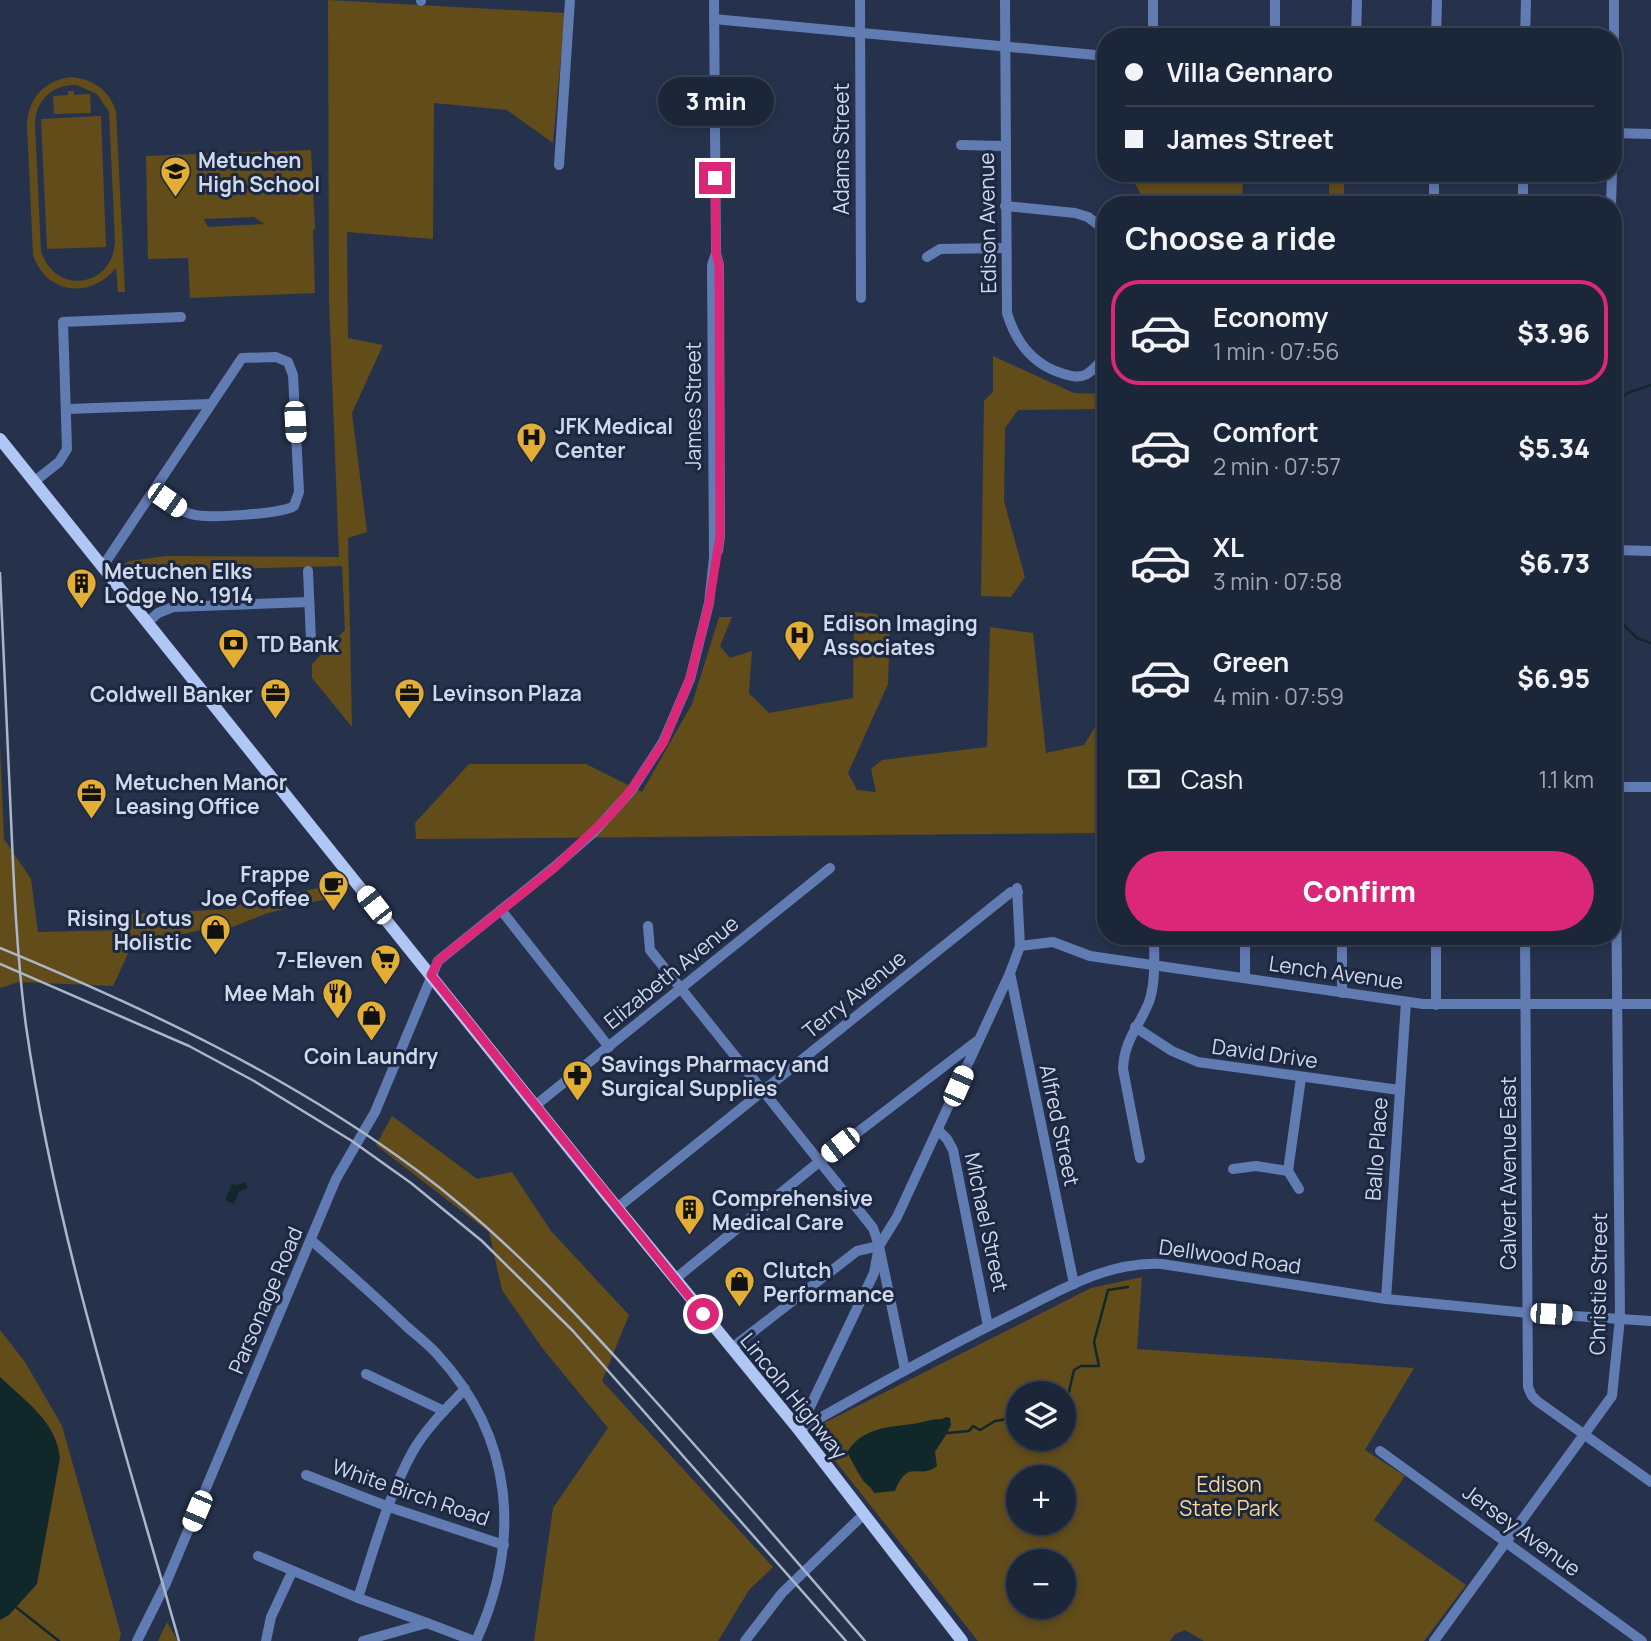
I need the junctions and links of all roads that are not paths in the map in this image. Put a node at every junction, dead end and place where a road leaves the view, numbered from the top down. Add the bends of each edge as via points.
1 (570, 0) edge
2 (714, 0) edge
3 (860, 0) edge
4 (1005, 0) edge
5 (1153, 0) edge
6 (1275, 0) edge
7 (1357, 0) edge
8 (1437, 0) edge
9 (1526, 0) edge
10 (1614, 0) edge
11 (714, 19) junction
12 (1153, 28) edge
13 (1275, 28) edge
14 (1356, 28) edge
15 (1436, 28) edge
16 (1525, 28) edge
17 (1614, 28) edge
18 (860, 32) junction
19 (1005, 47) junction
20 (1097, 55) edge
21 (1622, 133) edge
22 (1651, 134) edge
23 (961, 145) dead end
24 (1005, 146) junction
25 (559, 165) dead end
26 (1005, 206) junction
27 (1097, 224) edge
28 (1005, 248) junction
29 (927, 257) dead end
30 (861, 298) dead end
31 (181, 317) dead end
32 (1097, 365) edge
33 (209, 404) junction
34 (67, 409) junction
35 (0, 439) edge
36 (35, 481) junction
37 (153, 491) junction
38 (1622, 550) edge
39 (1651, 551) edge
40 (103, 566) junction
41 (308, 571) dead end
42 (309, 602) junction
43 (150, 624) junction
44 (330, 640) dead end
45 (1622, 787) edge
46 (1651, 787) edge
47 (830, 868) dead end
48 (501, 910) junction
49 (648, 926) dead end
50 (1154, 945) edge
51 (1245, 945) edge
52 (1342, 945) edge
53 (1436, 945) edge
54 (1525, 945) edge
55 (1616, 945) edge
56 (1020, 946) junction
57 (1154, 965) junction
58 (1010, 973) junction
59 (431, 975) junction
60 (1245, 978) junction
61 (681, 990) junction
62 (1342, 993) junction
63 (1406, 1002) junction
64 (1616, 1003) junction
65 (1651, 1004) edge
66 (1436, 1005) junction
67 (1526, 1005) junction
68 (1135, 1027) junction
69 (978, 1041) junction
70 (609, 1047) junction
71 (1301, 1078) junction
72 (1399, 1090) junction
73 (762, 1092) junction
74 (536, 1105) junction
75 (939, 1130) junction
76 (1140, 1158) dead end
77 (819, 1162) junction
78 (1233, 1169) dead end
79 (1288, 1171) junction
80 (1299, 1189) dead end
81 (617, 1208) junction
82 (311, 1240) junction
83 (879, 1246) junction
84 (675, 1279) junction
85 (1073, 1284) junction
86 (1386, 1299) junction
87 (1528, 1313) junction
88 (1620, 1318) junction
89 (1651, 1321) edge
90 (988, 1326) junction
91 (732, 1348) junction
92 (905, 1370) junction
93 (366, 1374) dead end
94 (466, 1389) junction
95 (444, 1411) junction
96 (799, 1430) junction
97 (1584, 1434) junction
98 (1380, 1451) dead end
99 (306, 1475) dead end
100 (1651, 1482) edge
101 (388, 1507) junction
102 (863, 1515) junction
103 (1506, 1542) junction
104 (504, 1545) junction
105 (258, 1556) dead end
106 (292, 1572) junction
107 (358, 1598) junction
108 (427, 1623) junction
109 (137, 1641) edge
110 (266, 1641) edge
111 (363, 1641) edge
112 (475, 1641) edge
113 (745, 1641) edge
114 (962, 1641) edge
115 (1434, 1641) edge
116 (1642, 1641) edge

1 - 25 street
2 - 11 street, James Street
3 - 18 street, Adams Street
4 - 19 street, Edison Avenue
5 - 12 street
6 - 13 street
7 - 14 street
8 - 15 street
9 - 16 street
10 - 17 street
11 - 18 street
11 - 48 street, James Street via 720,536 709,603 690,678 663,743 611,814
18 - 19 street
18 - 30 street, Adams Street
19 - 20 street
19 - 24 street, Edison Avenue
21 - 22 street
23 - 24 street
24 - 26 street, Edison Avenue
26 - 27 street via 1074,213
26 - 28 street, Edison Avenue
28 - 29 street via 940,249
28 - 32 street, Edison Avenue via 1007,313 1023,348 1046,368 1070,376 1081,377
31 - 34 street via 63,322
33 - 34 street
33 - 37 street
33 - 37 street via 242,358 276,357 291,368 299,492 294,506 279,512 196,516
34 - 36 street via 64,456
35 - 36 main road, Lincoln Highway
36 - 40 main road, Lincoln Highway
37 - 40 street
38 - 39 street
40 - 43 main road, Lincoln Highway
41 - 42 street
42 - 43 street via 173,607
42 - 44 street via 311,640 318,650
43 - 59 main road, Lincoln Highway
45 - 46 street
47 - 61 street, Elizabeth Avenue
48 - 59 street, James Street via 438,961
48 - 70 street
49 - 61 street via 650,950
50 - 57 street
51 - 60 street
52 - 62 street
53 - 66 street
54 - 67 street, Calvert Avenue East
55 - 64 street, Christie Street
56 - 57 street, Lench Avenue via 1053,942 1090,956
56 - 58 street
56 - 73 street, Terry Avenue via 1018,890
57 - 60 street, Lench Avenue
57 - 68 street via 1149,1001
58 - 69 street
58 - 85 street, Alfred Street
59 - 74 main road, Lincoln Highway
59 - 82 street, Parsonage Road via 375,1111 336,1179
60 - 62 street, Lench Avenue
61 - 70 street, Elizabeth Avenue
61 - 73 street
62 - 63 street, Lench Avenue
63 - 66 street, Lench Avenue
63 - 72 street, Ballo Place
64 - 65 street, Lench Avenue
64 - 67 street, Lench Avenue
64 - 88 street, Christie Street
66 - 67 street, Lench Avenue
67 - 87 street, Calvert Avenue East
68 - 71 street, David Drive via 1198,1062
68 - 76 street via 1125,1048 1123,1069
69 - 75 street
69 - 77 street
70 - 74 street, Elizabeth Avenue
71 - 72 street, David Drive
71 - 79 street
72 - 86 street, Ballo Place
73 - 77 street
73 - 81 street, Terry Avenue
74 - 81 main road, Lincoln Highway
75 - 83 street
75 - 90 street, Michael Street via 953,1150
77 - 83 street via 873,1228
77 - 84 street
78 - 79 street via 1256,1166
79 - 80 street
81 - 84 main road, Lincoln Highway
82 - 94 street via 437,1353
82 - 109 street, Parsonage Road via 166,1583
83 - 91 street via 857,1251
83 - 92 street
83 - 96 street via 874,1273
84 - 91 main road, Lincoln Highway
85 - 86 street, Dellwood Road via 1121,1266 1155,1264
85 - 90 street, Dellwood Road
86 - 87 street, Dellwood Road
87 - 88 street, Dellwood Road
87 - 97 street, Calvert Avenue East via 1528,1387 1532,1396
88 - 89 street, Dellwood Road
88 - 97 street, Christie Street via 1613,1391
90 - 92 street, Dellwood Road
91 - 96 main road, Lincoln Highway
92 - 96 street, Dellwood Road
93 - 95 street
94 - 95 street
94 - 104 street via 502,1476
95 - 101 street via 413,1450
96 - 102 main road, Lincoln Highway
97 - 100 street
97 - 103 street, Christie Street
98 - 103 street, Jersey Avenue
99 - 101 street, White Birch Road
101 - 104 street, White Birch Road
101 - 107 street
102 - 113 street via 782,1593
102 - 114 main road, Lincoln Highway
103 - 115 street, Christie Street
103 - 116 street, Jersey Avenue
104 - 112 street via 497,1584
105 - 106 street
106 - 107 street
106 - 110 street via 271,1617
107 - 108 street
108 - 111 street
108 - 112 street

